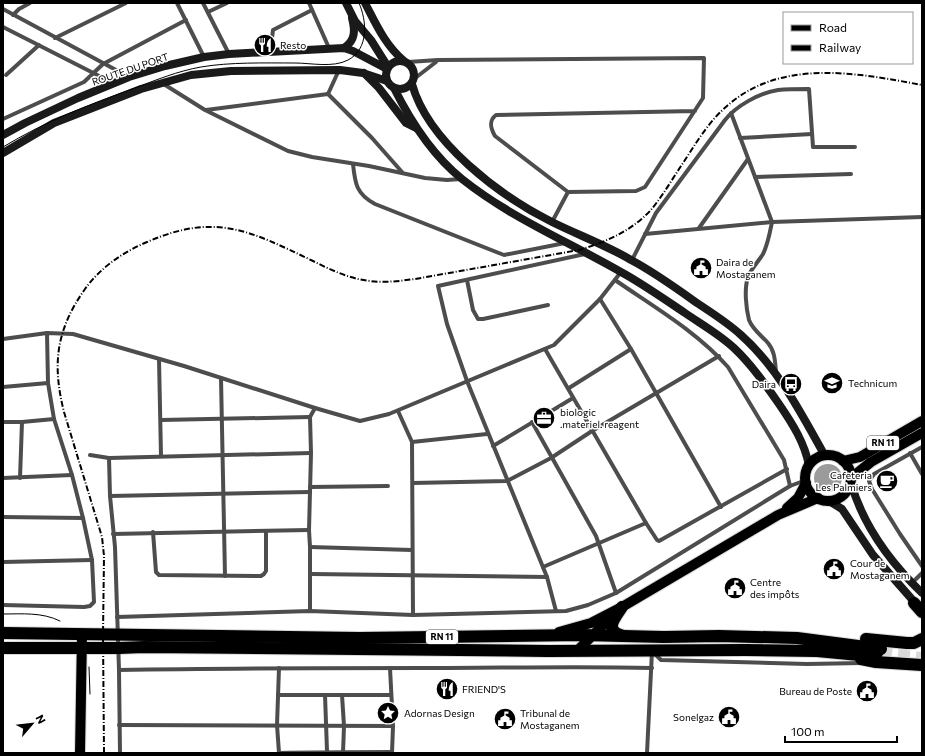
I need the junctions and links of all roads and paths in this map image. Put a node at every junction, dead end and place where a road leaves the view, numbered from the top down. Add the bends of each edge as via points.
1 (30, 3) edge
2 (126, 3) edge
3 (177, 3) edge
4 (203, 3) edge
5 (227, 3) edge
6 (309, 3) edge
7 (346, 3) edge
8 (365, 3) edge
9 (3, 9) edge
10 (312, 10) junction
11 (208, 12) junction
12 (13, 14) junction
13 (352, 16) junction
14 (186, 20) junction
15 (3, 27) edge
16 (55, 38) junction
17 (39, 45) junction
18 (329, 48) junction
19 (344, 48) junction
20 (266, 52) junction
21 (229, 54) junction
22 (204, 57) junction
23 (438, 60) junction
24 (406, 61) junction
25 (103, 64) junction
26 (388, 68) junction
27 (340, 70) junction
28 (94, 73) junction
29 (363, 73) junction
30 (6, 75) dead end
31 (129, 78) junction
32 (413, 82) junction
33 (162, 83) junction
34 (114, 84) junction
35 (390, 85) junction
36 (328, 94) junction
37 (388, 99) junction
38 (205, 110) junction
39 (695, 111) junction
40 (3, 113) edge
41 (731, 113) junction
42 (5, 118) edge
43 (417, 128) junction
44 (812, 134) junction
45 (3, 135) edge
46 (740, 138) junction
47 (855, 147) dead end
48 (3, 153) edge
49 (748, 159) junction
50 (353, 164) junction
51 (403, 173) junction
52 (851, 174) dead end
53 (755, 177) junction
54 (461, 179) junction
55 (568, 192) junction
56 (922, 217) edge
57 (552, 222) junction
58 (772, 222) junction
59 (699, 228) junction
60 (645, 234) junction
61 (565, 243) junction
62 (586, 254) junction
63 (632, 260) junction
64 (621, 272) junction
65 (467, 280) junction
66 (615, 280) junction
67 (600, 299) junction
68 (548, 305) dead end
69 (47, 333) junction
70 (3, 339) edge
71 (631, 348) junction
72 (545, 349) junction
73 (719, 356) junction
74 (159, 359) junction
75 (776, 374) junction
76 (221, 378) junction
77 (467, 381) junction
78 (48, 383) junction
79 (3, 387) edge
80 (569, 388) junction
81 (656, 394) junction
82 (573, 398) junction
83 (315, 408) junction
84 (398, 411) junction
85 (310, 417) junction
86 (54, 419) junction
87 (222, 419) junction
88 (161, 420) junction
89 (922, 421) edge
90 (3, 422) edge
91 (22, 422) junction
92 (532, 422) junction
93 (592, 431) junction
94 (922, 433) edge
95 (487, 434) junction
96 (412, 442) junction
97 (493, 446) junction
98 (922, 447) edge
99 (311, 453) junction
100 (910, 453) junction
101 (90, 456) dead end
102 (161, 456) junction
103 (223, 456) junction
104 (824, 456) junction
105 (109, 458) junction
106 (551, 458) junction
107 (843, 461) junction
108 (809, 466) junction
109 (787, 469) junction
110 (922, 474) edge
111 (72, 475) junction
112 (3, 478) edge
113 (20, 478) junction
114 (507, 481) junction
115 (851, 481) junction
116 (806, 482) junction
117 (413, 483) junction
118 (388, 486) dead end
119 (790, 486) junction
120 (310, 490) junction
121 (223, 493) junction
122 (110, 496) junction
123 (818, 498) junction
124 (829, 501) junction
125 (721, 507) junction
126 (778, 516) junction
127 (3, 517) edge
128 (83, 518) junction
129 (646, 523) junction
130 (309, 530) junction
131 (224, 531) junction
132 (266, 531) junction
133 (153, 532) junction
134 (113, 534) junction
135 (598, 543) junction
136 (310, 547) junction
137 (412, 550) junction
138 (92, 560) junction
139 (3, 562) edge
140 (922, 566) edge
141 (542, 567) junction
142 (922, 573) edge
143 (311, 574) junction
144 (226, 576) junction
145 (412, 576) junction
146 (547, 577) junction
147 (912, 584) junction
148 (616, 592) junction
149 (3, 605) edge
150 (920, 605) edge
151 (622, 607) junction
152 (310, 611) junction
153 (556, 611) junction
154 (413, 615) junction
155 (117, 617) junction
156 (3, 633) edge
157 (82, 634) junction
158 (117, 635) junction
159 (545, 635) junction
160 (593, 635) junction
161 (626, 636) junction
162 (797, 638) junction
163 (919, 642) edge
164 (3, 648) edge
165 (82, 648) junction
166 (119, 648) junction
167 (577, 651) junction
168 (652, 651) junction
169 (879, 654) junction
170 (922, 665) edge
171 (279, 668) junction
172 (390, 668) junction
173 (652, 668) junction
174 (119, 670) junction
175 (325, 695) junction
176 (342, 695) junction
177 (391, 695) junction
178 (278, 696) junction
179 (120, 725) junction
180 (278, 725) junction
181 (327, 726) junction
182 (344, 726) junction
183 (392, 726) junction
184 (327, 751) junction
185 (392, 752) edge
186 (80, 753) edge
187 (120, 753) edge
188 (279, 753) edge
189 (343, 753) edge
190 (647, 753) edge

1 - 12 street
2 - 16 street
3 - 14 street
4 - 11 street
5 - 11 street
6 - 10 street
7 - 13 main road
8 - 24 main road via 386,43
9 - 12 street
10 - 18 street
10 - 20 street via 273,30
11 - 21 street
12 - 16 street
13 - 19 main road via 354,36 350,44
13 - 26 main road
14 - 22 street
14 - 25 street
15 - 17 street
16 - 25 street
17 - 28 street
17 - 30 street
18 - 19 main road, ROUTE DU PORT
18 - 20 main road, ROUTE DU PORT
19 - 26 main road, ROUTE DU PORT
20 - 21 main road, ROUTE DU PORT
21 - 22 main road, ROUTE DU PORT
22 - 31 main road, ROUTE DU PORT
23 - 24 street
23 - 32 street
23 - 39 street via 704,58 703,98
24 - 26 main road via 395,61
24 - 32 main road via 414,70
25 - 28 street
25 - 31 street
26 - 35 main road via 386,77
27 - 29 main road
27 - 33 main road via 216,72 191,75
27 - 36 street
28 - 34 street
28 - 42 street via 84,82
29 - 35 main road
29 - 37 main road
31 - 34 main road, ROUTE DU PORT
32 - 35 main road via 404,89
32 - 57 main road via 419,104 427,117 464,161 499,190
33 - 38 street
33 - 48 main road via 54,123
34 - 45 main road, ROUTE DU PORT via 50,111
35 - 37 main road
35 - 43 main road
36 - 38 street
36 - 51 street
37 - 43 main road via 406,123
38 - 50 street via 288,151
39 - 55 street via 645,187 636,191
39 - 55 street via 496,115 492,118 491,129 495,136
40 - 42 street
41 - 44 street via 762,95 778,90 809,89
41 - 46 street
41 - 60 street via 656,213
43 - 54 main road via 441,159
44 - 46 street
44 - 47 street via 813,146
46 - 49 street
49 - 53 street
49 - 59 street
50 - 51 street
50 - 61 street via 358,190 365,199 504,255
51 - 54 street via 447,180
52 - 53 street
53 - 58 street
54 - 61 main road via 497,205
55 - 57 street
56 - 58 street
57 - 63 main road
58 - 59 street
58 - 75 street via 763,254 748,277 746,295 751,325 772,349
59 - 60 street
60 - 63 street
61 - 62 main road
62 - 64 main road
62 - 65 street
63 - 75 main road via 685,294 741,335
64 - 66 street
64 - 108 main road via 718,335 749,363 803,444
65 - 68 street via 473,310 478,319
65 - 77 street via 438,286 447,324
66 - 67 street
66 - 73 street via 694,334
67 - 71 street
67 - 72 street via 554,345
69 - 70 street
69 - 74 street via 73,334
69 - 78 street
71 - 80 street
71 - 81 street
72 - 77 street
72 - 80 street
73 - 81 street
73 - 109 street via 734,375
74 - 76 street
74 - 88 street
75 - 104 main road
76 - 83 street
76 - 87 street
77 - 84 street
77 - 95 street
78 - 79 street
78 - 86 street
80 - 82 street
81 - 93 street
81 - 125 street
82 - 92 street
82 - 93 street
83 - 84 street via 360,421
83 - 85 street
84 - 96 street
85 - 87 street
85 - 99 street
86 - 91 street
86 - 111 street
87 - 88 street
87 - 103 street
88 - 102 street
89 - 107 main road, RN 11 via 860,457
90 - 91 street
91 - 113 street
92 - 97 street
92 - 106 street
93 - 106 street
93 - 129 street
94 - 115 main road, RN 11 via 871,462
95 - 96 street
95 - 97 street
96 - 117 street
97 - 114 street
98 - 100 street
99 - 103 street
99 - 120 street
100 - 110 street
100 - 140 street via 874,474 869,481
101 - 105 street
102 - 103 street
102 - 105 street
103 - 121 street
104 - 107 main road via 835,456
104 - 108 main road
105 - 122 street
106 - 114 street
106 - 135 street
107 - 115 main road via 848,466
108 - 116 main road
109 - 119 street
109 - 125 street
111 - 113 street
111 - 128 street
112 - 113 street
114 - 117 street
114 - 141 street
115 - 124 main road via 845,494
115 - 147 main road via 857,504 877,538
116 - 119 street
116 - 123 main road via 808,489
116 - 126 main road via 798,498
117 - 137 street
118 - 120 street
119 - 148 street
120 - 121 street
120 - 130 street
121 - 122 street
121 - 131 street
122 - 134 street
123 - 124 main road
123 - 126 main road
124 - 150 main road via 842,509 873,555
125 - 129 street via 660,541
126 - 151 main road
127 - 128 street
128 - 138 street
129 - 135 street
130 - 132 street
130 - 136 street
131 - 132 street
131 - 133 street
131 - 144 street
132 - 144 street via 264,574
133 - 134 street
133 - 144 street via 156,574
134 - 155 street
135 - 141 street
135 - 148 street
136 - 137 street
136 - 143 street
137 - 145 street
138 - 139 street
138 - 149 street via 94,602 90,606
141 - 146 street
142 - 147 street
143 - 145 street
143 - 152 street
145 - 146 street
145 - 154 street
146 - 153 street
147 - 150 main road
148 - 153 street via 588,605
151 - 159 main road via 591,623
151 - 160 main road
151 - 161 highway via 611,625 616,634
152 - 154 street
152 - 155 street
153 - 154 street
155 - 158 street
156 - 157 highway, RN 11
157 - 158 highway, RN 11
157 - 165 main road
158 - 159 highway, RN 11 via 351,638
158 - 166 street
159 - 160 highway, RN 11
160 - 161 highway, RN 11
160 - 167 main road
161 - 162 highway, RN 11
162 - 163 highway
162 - 169 highway, RN 11
164 - 165 highway, RN 11
165 - 166 highway, RN 11
165 - 186 main road
166 - 167 highway, RN 11
166 - 174 street
167 - 168 highway, RN 11
168 - 169 highway, RN 11 via 817,651
168 - 169 street via 661,660 807,664
168 - 173 street
169 - 170 highway
171 - 172 street
171 - 174 street
171 - 178 street
172 - 173 street
172 - 177 street
173 - 190 street
174 - 179 street
175 - 176 street
175 - 178 street
175 - 181 street
176 - 177 street
176 - 182 street
177 - 183 street
178 - 180 street
179 - 180 street
179 - 187 street
180 - 181 street
180 - 188 street
181 - 182 street
181 - 184 street
182 - 183 street
182 - 189 street
183 - 185 street
184 - 188 street
184 - 189 street
185 - 189 street

